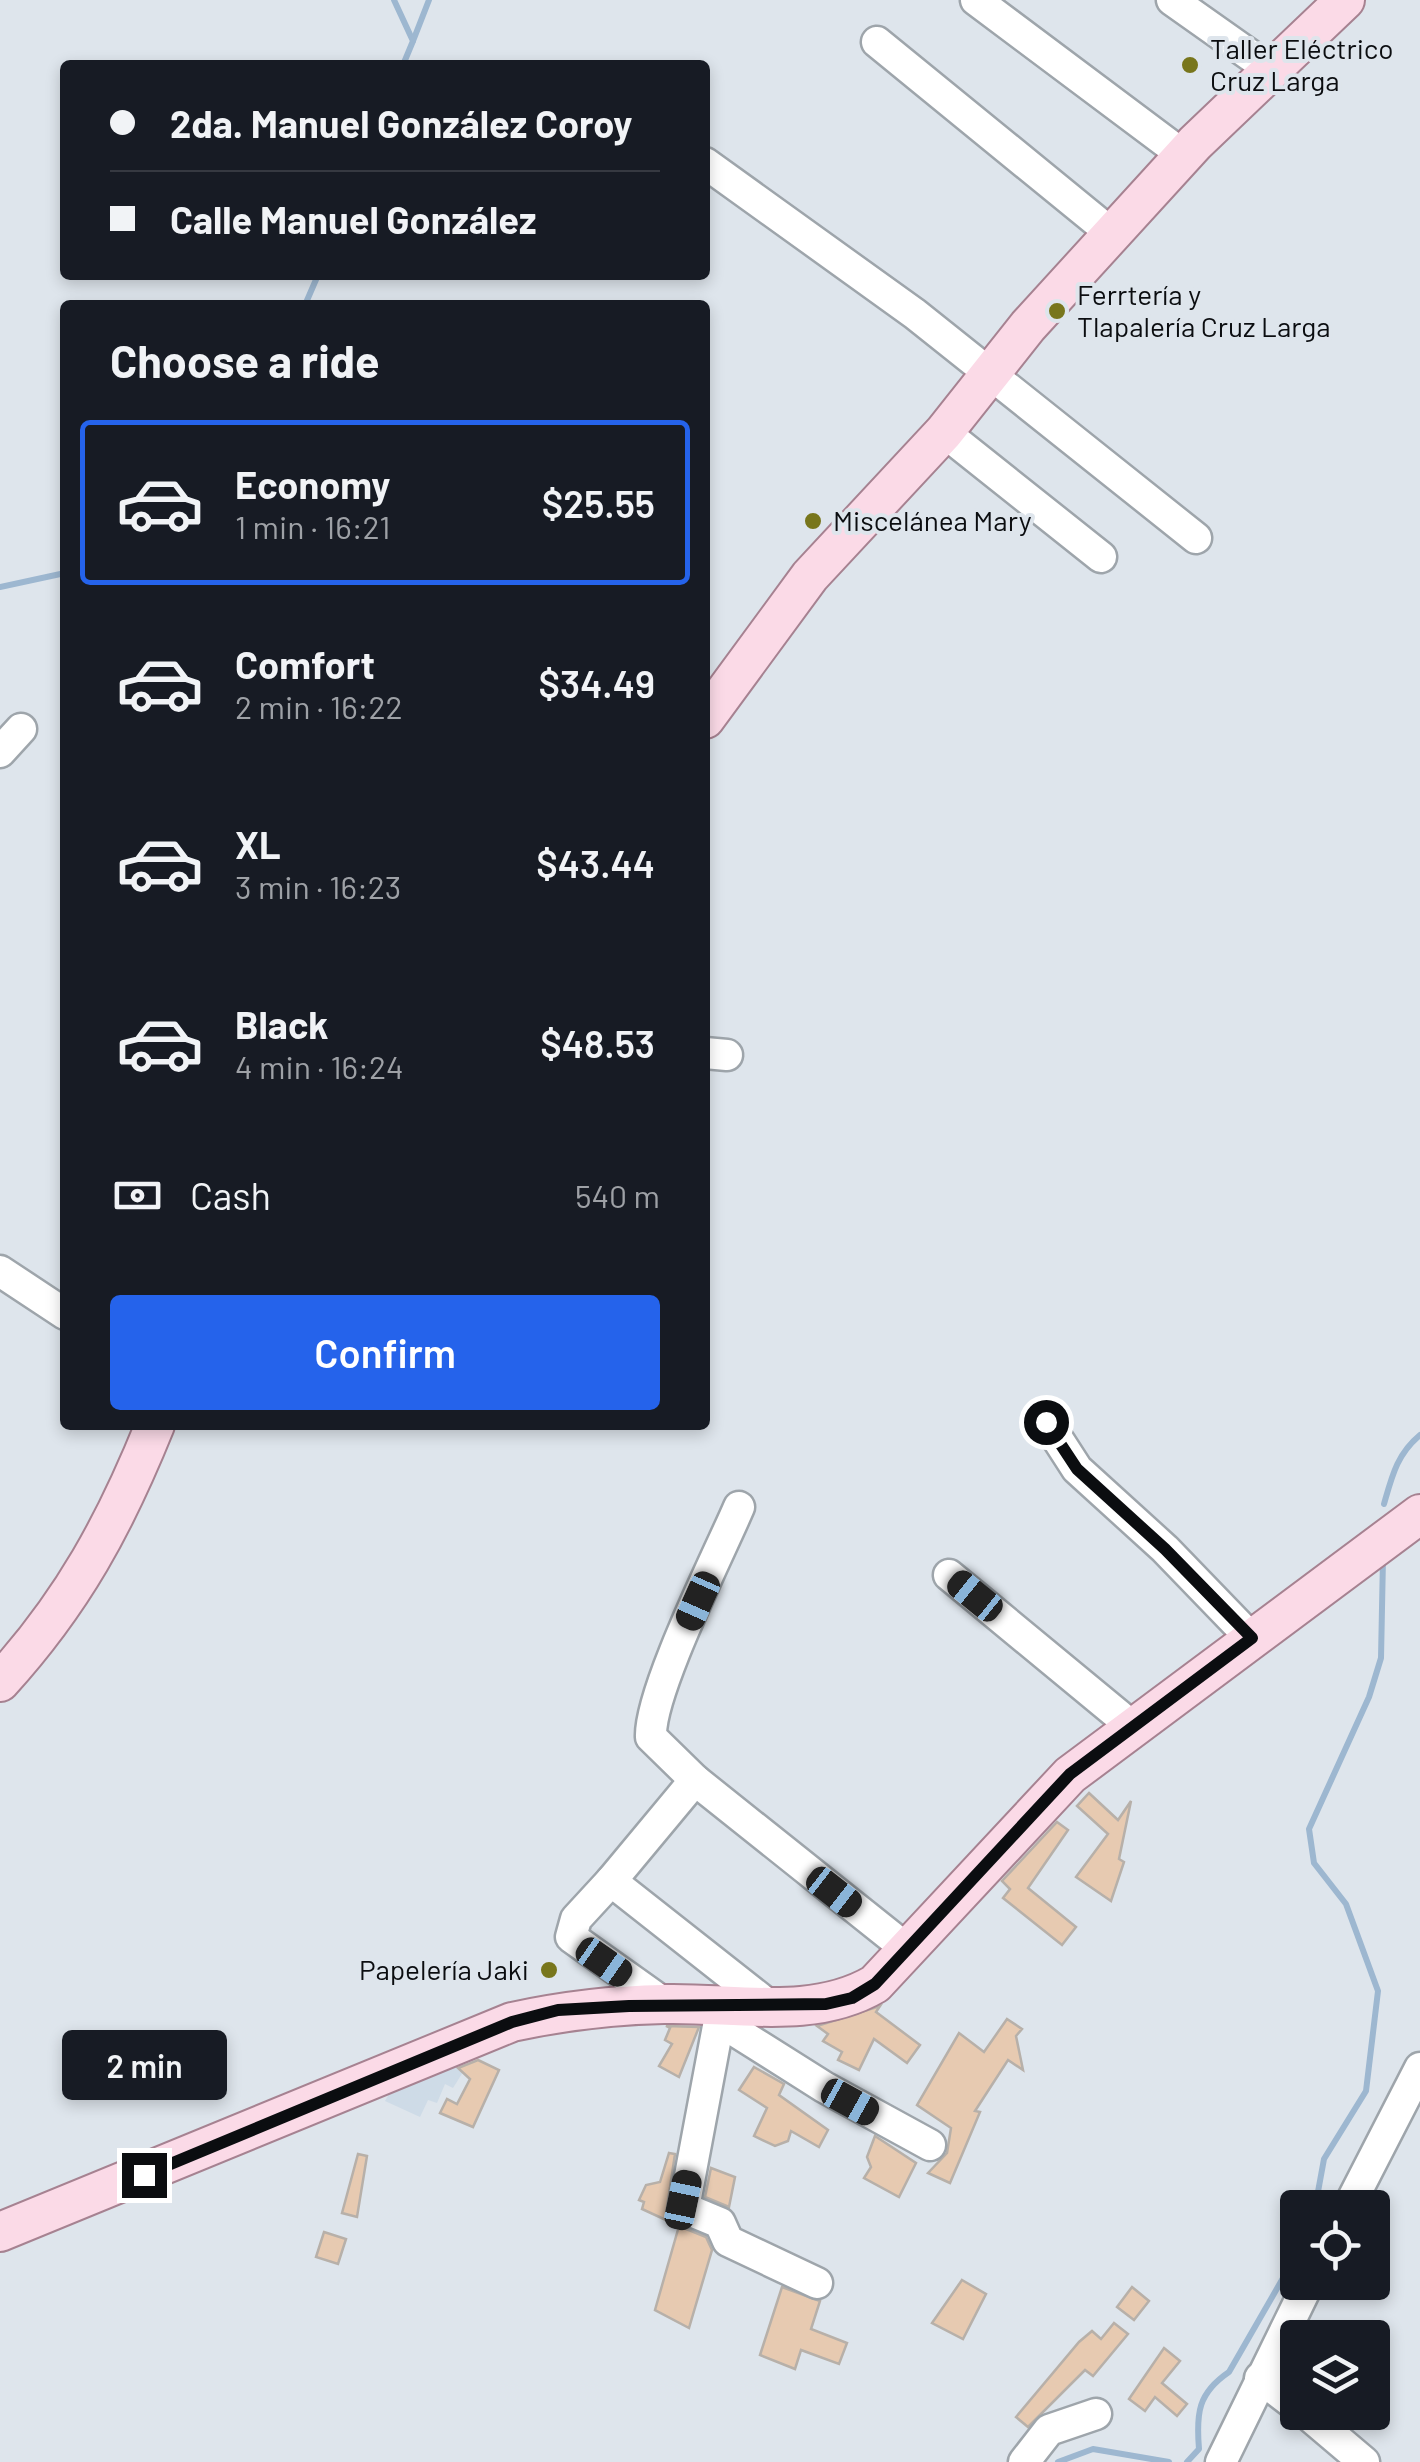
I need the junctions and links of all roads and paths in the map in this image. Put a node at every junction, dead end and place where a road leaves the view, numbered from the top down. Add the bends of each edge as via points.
1 (976, 0) edge
2 (1172, 0) edge
3 (1345, 0) edge
4 (877, 42) dead end
5 (1271, 70) junction
6 (1183, 155) junction
7 (710, 167) edge
8 (1111, 233) junction
9 (991, 374) junction
10 (944, 432) junction
11 (1196, 538) dead end
12 (1102, 558) dead end
13 (710, 712) edge
14 (21, 729) dead end
15 (0, 752) edge
16 (0, 1271) edge
17 (60, 1311) edge
18 (1046, 1422) dead end
19 (153, 1430) edge
20 (739, 1507) dead end
21 (1420, 1514) edge
22 (949, 1575) dead end
23 (1252, 1638) junction
24 (0, 1682) edge
25 (1133, 1727) junction
26 (695, 1780) junction
27 (611, 1881) junction
28 (908, 1950) junction
29 (665, 2004) junction
30 (770, 2007) junction
31 (721, 2013) junction
32 (1420, 2068) edge
33 (930, 2146) dead end
34 (1357, 2190) edge
35 (5, 2226) edge
36 (817, 2282) dead end
37 (1280, 2356) edge
38 (1260, 2378) junction
39 (1280, 2393) edge
40 (1096, 2414) dead end
41 (1326, 2430) edge
42 (1222, 2458) edge
43 (1024, 2462) edge
44 (1364, 2462) edge

1 - 6 street
2 - 5 street
3 - 5 main road
4 - 8 street
5 - 6 main road
6 - 8 main road
7 - 9 street
8 - 9 main road
9 - 10 main road
9 - 11 street
10 - 12 street
10 - 13 main road via 810,576
14 - 15 street
16 - 17 street
18 - 23 street via 1077,1469
19 - 24 main road via 87,1569
20 - 26 street via 652,1718 654,1744
21 - 23 main road
22 - 25 street
23 - 25 main road
25 - 28 main road via 1036,1806
26 - 27 street
26 - 28 street
27 - 29 street via 576,1919 571,1936
27 - 30 street
28 - 30 main road via 852,1998
29 - 31 main road
29 - 35 main road via 558,2010 475,2036
30 - 31 main road
31 - 33 street via 824,2088
31 - 36 street via 684,2208 720,2223 728,2241
32 - 34 street
37 - 38 street
38 - 39 street
38 - 42 street
40 - 43 street via 1049,2430
41 - 44 street

